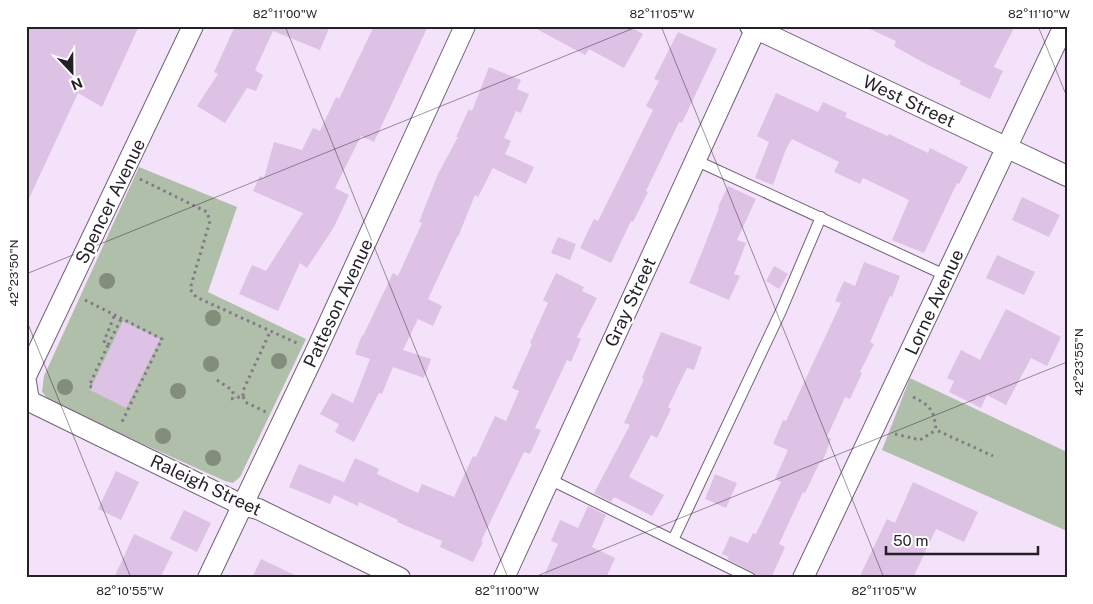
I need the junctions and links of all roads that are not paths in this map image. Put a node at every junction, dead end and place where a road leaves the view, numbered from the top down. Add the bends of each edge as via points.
1 (193, 26) edge
2 (465, 26) edge
3 (1064, 26) edge
4 (754, 27) edge
5 (1008, 148) junction
6 (695, 160) junction
7 (1067, 176) edge
8 (821, 217) junction
9 (946, 276) junction
10 (26, 376) edge
11 (26, 382) edge
12 (549, 479) junction
13 (242, 505) junction
14 (673, 540) junction
15 (208, 578) edge
16 (400, 578) edge
17 (504, 578) edge
18 (750, 578) edge
19 (803, 578) edge

1 - 10 street, Spencer Avenue
2 - 13 street, Patteson Avenue
3 - 5 street, Lorne Avenue
4 - 5 street, West Street
4 - 6 street, Gray Street
5 - 7 street, West Street
5 - 9 street, Lorne Avenue
6 - 8 lane
6 - 12 street, Gray Street
8 - 9 lane
8 - 14 lane via 781,311
9 - 19 street, Lorne Avenue
11 - 13 street, Raleigh Street via 29,401
12 - 14 lane
12 - 17 street, Gray Street
13 - 15 street, Patteson Avenue
13 - 16 street, Raleigh Street via 258,509
14 - 18 lane

